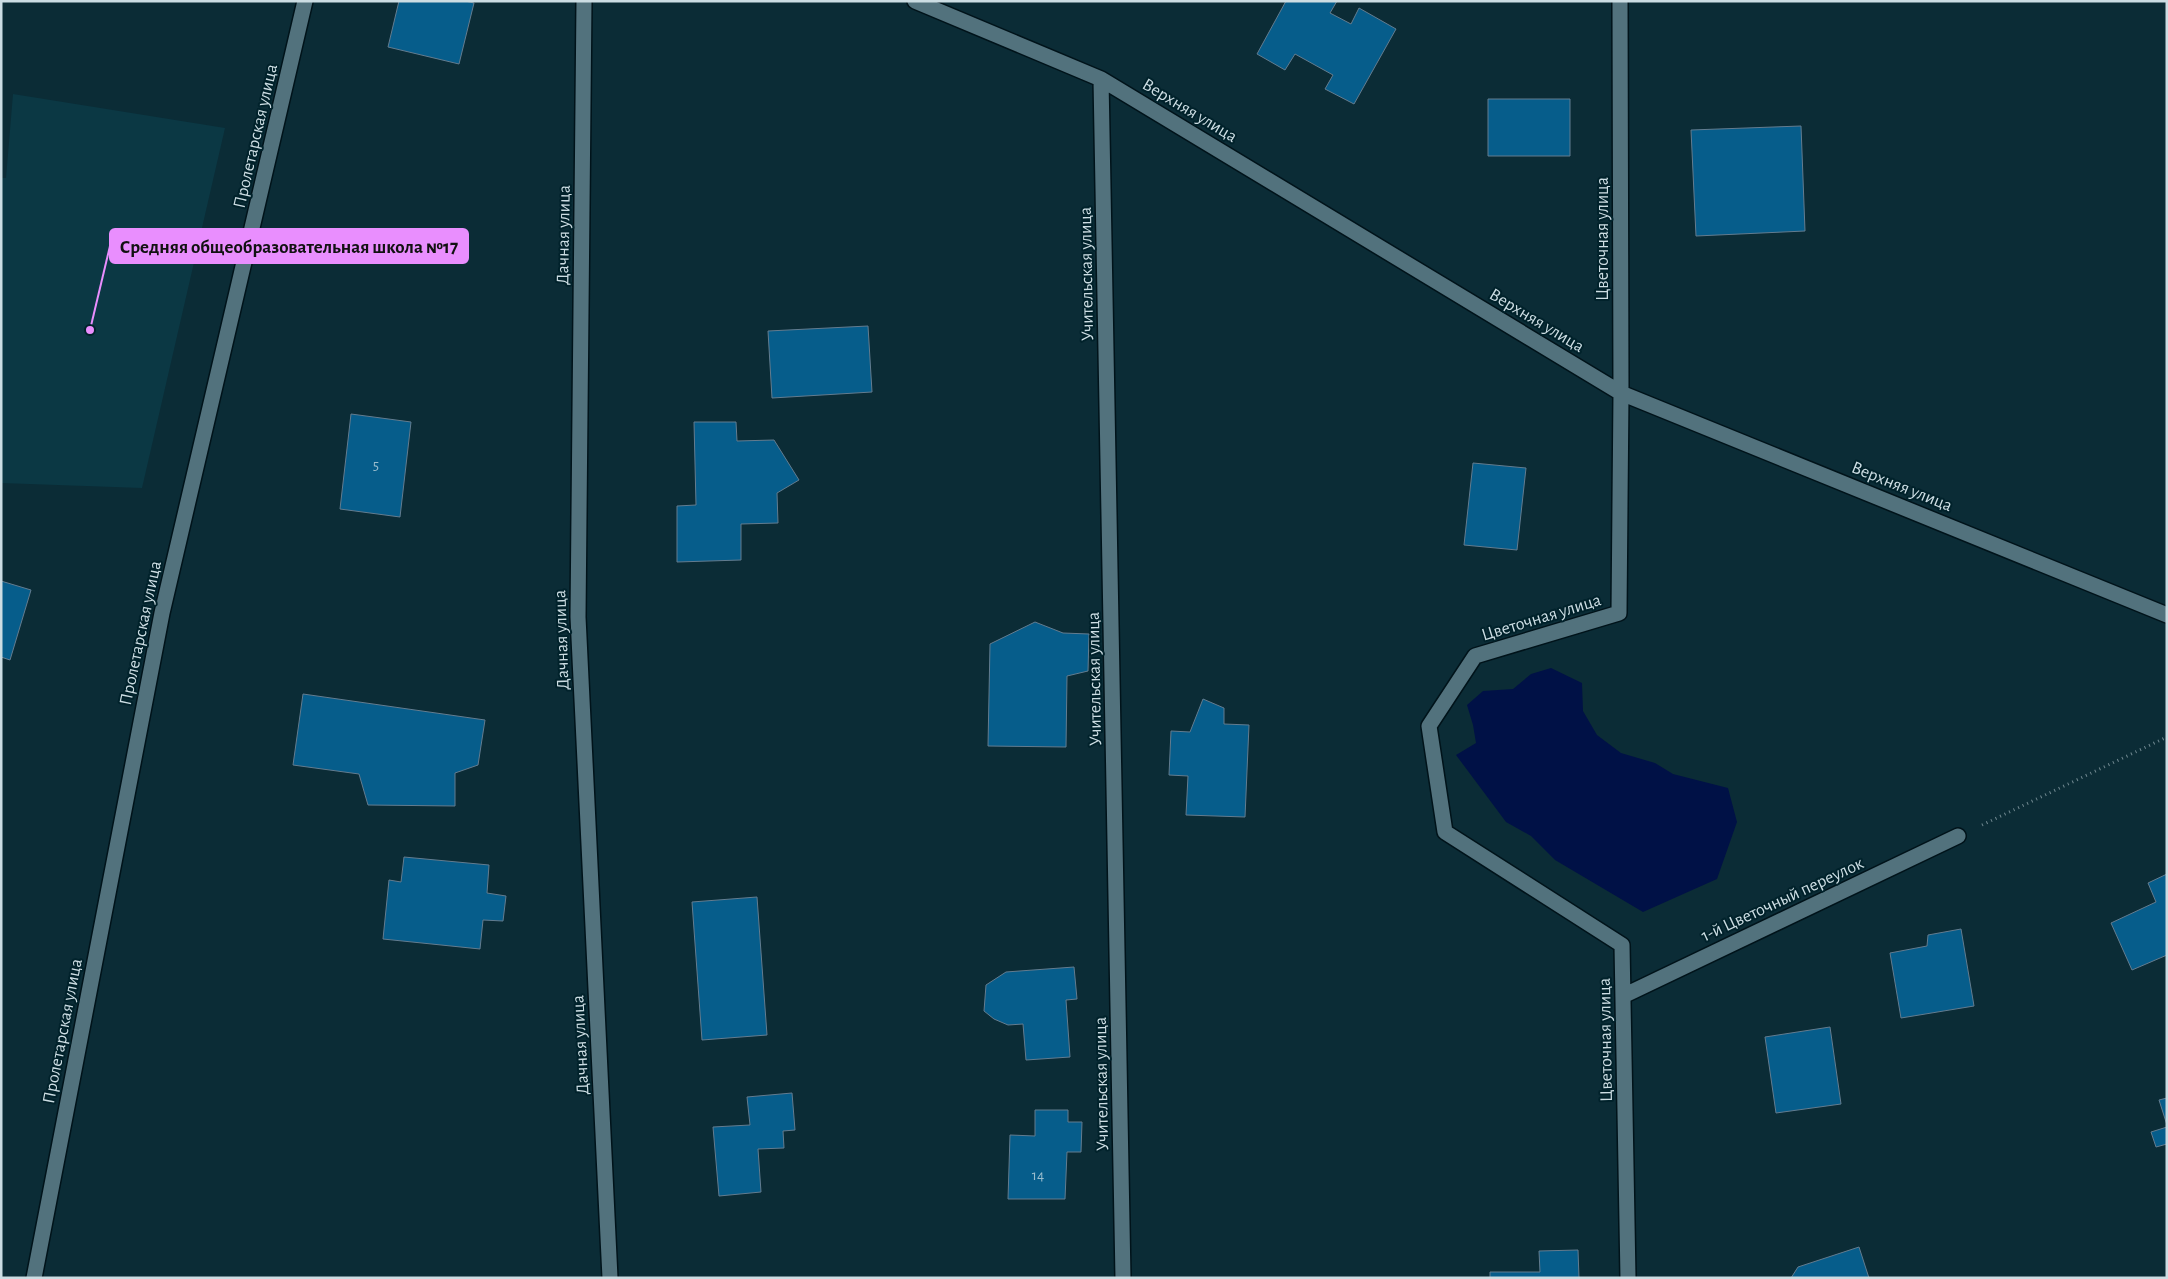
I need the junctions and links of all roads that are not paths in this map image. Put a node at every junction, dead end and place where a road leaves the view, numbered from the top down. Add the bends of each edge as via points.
1 (305, 1) edge
2 (584, 1) edge
3 (915, 1) edge
4 (1620, 1) edge
5 (1102, 79) junction
6 (1621, 392) junction
7 (2167, 614) edge
8 (1958, 836) road end
9 (1622, 996) junction
10 (34, 1278) edge
11 (610, 1278) edge
12 (1123, 1278) edge
13 (1628, 1278) edge

1 - 10 street, Пролетарская улица via 162,613
2 - 11 street, Дачная улица via 578,617
3 - 5 street, Верхняя улица
4 - 6 street, Цветочная улица
5 - 6 street, Верхняя улица
5 - 12 street, Учительская улица
6 - 7 street, Верхняя улица
6 - 9 street, Цветочная улица via 1619,613 1475,656 1428,726 1445,832 1622,945
8 - 9 street, 1-й Цветочный переулок
9 - 13 street, Цветочная улица

